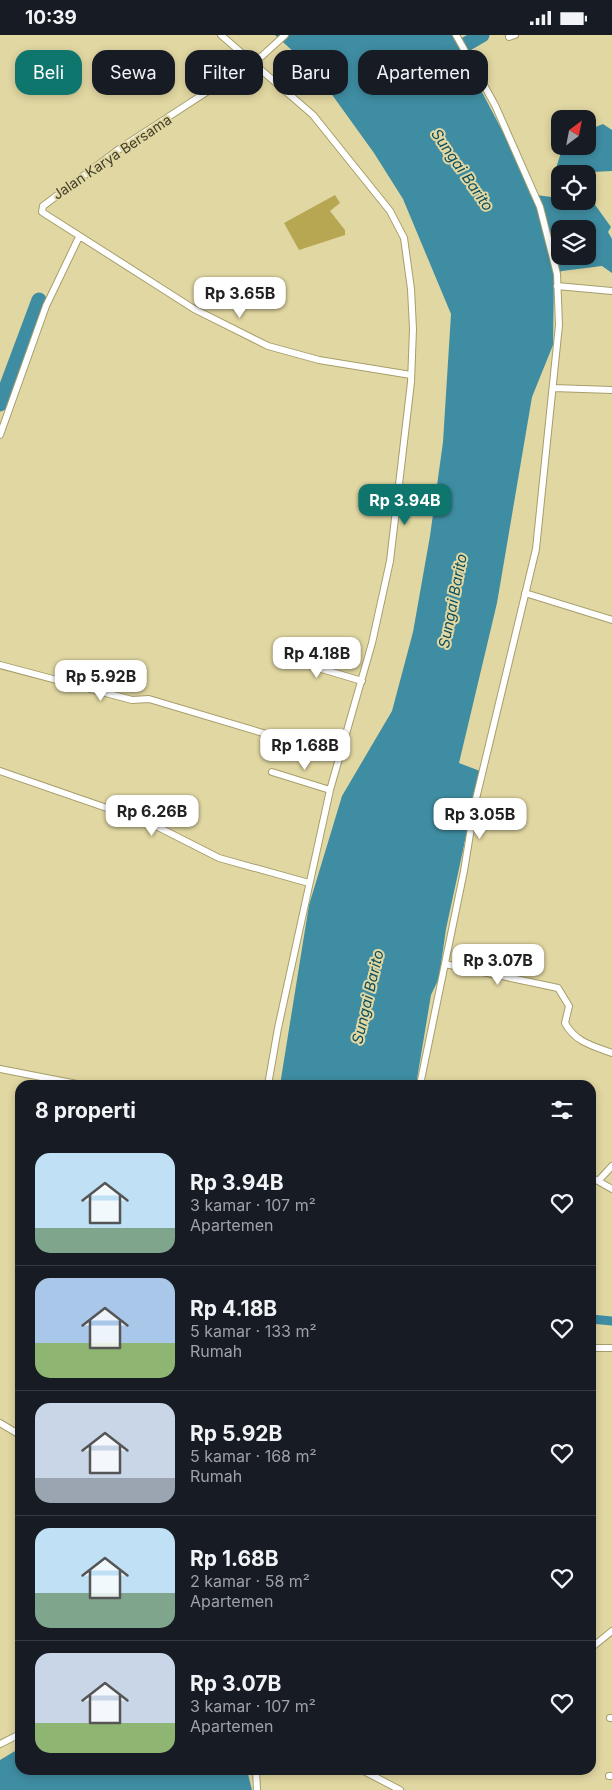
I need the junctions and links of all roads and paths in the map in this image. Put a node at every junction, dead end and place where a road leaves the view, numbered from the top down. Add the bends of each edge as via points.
1 (221, 35) edge
2 (285, 35) edge
3 (456, 35) edge
4 (239, 50) edge
5 (263, 56) edge
6 (263, 70) edge
7 (203, 95) edge
8 (79, 237) junction
9 (558, 286) junction
10 (612, 291) edge
11 (411, 375) junction
12 (553, 388) junction
13 (612, 390) edge
14 (0, 435) edge
15 (525, 593) junction
16 (612, 620) edge
17 (278, 655) dead end
18 (0, 665) edge
19 (362, 681) junction
20 (340, 756) junction
21 (0, 771) edge
22 (272, 772) dead end
23 (330, 790) junction
24 (309, 883) junction
25 (445, 964) junction
26 (612, 1053) edge
27 (0, 1069) edge
28 (56, 1080) edge
29 (269, 1080) edge
30 (421, 1080) edge
31 (612, 1165) edge
32 (596, 1179) edge
33 (599, 1180) junction
34 (612, 1189) edge
35 (596, 1348) edge
36 (612, 1348) edge
37 (0, 1423) edge
38 (15, 1432) edge
39 (612, 1632) edge
40 (596, 1644) edge
41 (15, 1736) edge
42 (0, 1744) edge
43 (256, 1775) edge
44 (372, 1775) edge
45 (257, 1790) edge
46 (400, 1790) edge

1 - 4 street
2 - 5 street
3 - 9 street via 495,105 536,198
6 - 11 street via 322,124 397,223 404,238 411,289
7 - 8 street, Jalan Karya Bersama via 122,147 43,205 44,214
8 - 11 street, Jalan Karya Bersama via 194,309 276,349 319,360
8 - 14 street via 46,306
9 - 10 street
9 - 12 street via 559,325
11 - 19 street via 390,561
12 - 13 street
12 - 15 street via 536,549
15 - 16 street
15 - 25 street via 475,803
17 - 19 street
18 - 20 street via 132,700 148,699
19 - 20 street
20 - 23 street
21 - 24 street via 150,823 219,858
22 - 23 street
23 - 24 street
24 - 29 street
25 - 26 street via 558,988 569,1006 565,1023 571,1033
25 - 30 street
27 - 28 street
31 - 33 street
32 - 33 street
33 - 34 street
35 - 36 street
37 - 38 street
39 - 40 street
41 - 42 street
43 - 45 street
44 - 46 street

